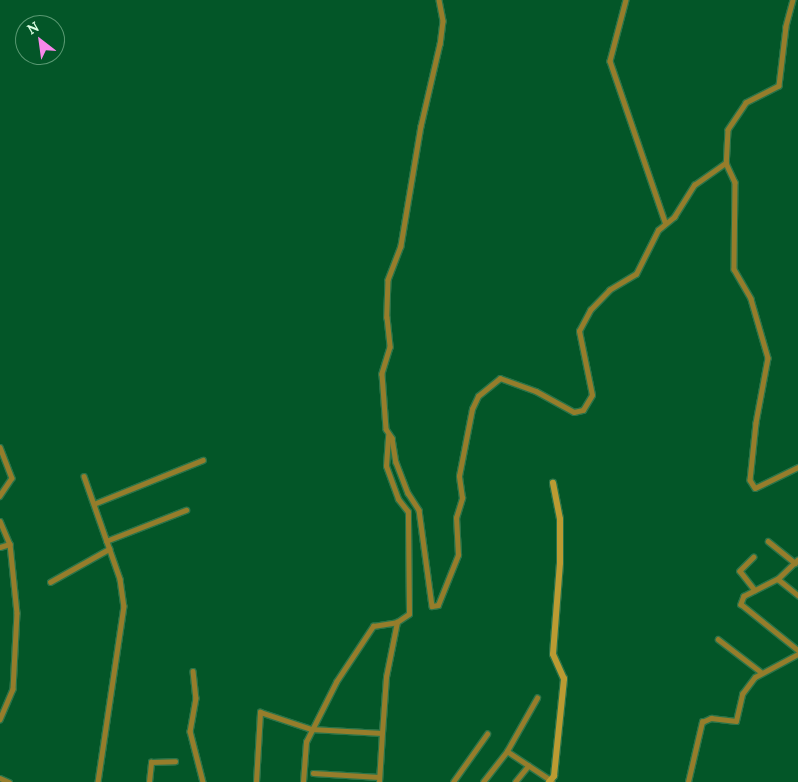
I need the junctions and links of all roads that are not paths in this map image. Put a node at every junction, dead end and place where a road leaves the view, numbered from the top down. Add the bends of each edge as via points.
1 (439, 0) edge
2 (626, 0) edge
3 (794, 0) edge
4 (726, 163) junction
5 (665, 222) junction
6 (388, 436) junction
7 (0, 446) edge
8 (203, 460) dead end
9 (798, 467) edge
10 (84, 476) dead end
11 (553, 483) dead end
12 (0, 496) edge
13 (96, 503) junction
14 (186, 510) dead end
15 (0, 521) edge
16 (106, 541) junction
17 (768, 541) dead end
18 (10, 544) junction
19 (0, 548) edge
20 (109, 549) junction
21 (754, 557) dead end
22 (797, 561) edge
23 (778, 579) junction
24 (50, 582) dead end
25 (755, 590) junction
26 (798, 595) edge
27 (397, 622) junction
28 (718, 639) dead end
29 (798, 650) edge
30 (798, 654) edge
31 (193, 671) dead end
32 (761, 672) junction
33 (537, 698) dead end
34 (0, 719) edge
35 (311, 730) junction
36 (382, 733) junction
37 (487, 734) dead end
38 (507, 751) junction
39 (175, 761) dead end
40 (528, 766) junction
41 (313, 773) dead end
42 (0, 778) edge
43 (379, 780) edge
44 (551, 781) edge
45 (9, 782) edge
46 (98, 782) edge
47 (149, 782) edge
48 (203, 782) edge
49 (256, 782) edge
50 (303, 782) edge
51 (453, 782) edge
52 (483, 782) edge
53 (515, 782) edge
54 (688, 782) edge

1 - 6 street via 443,21 440,44 421,126 401,246 387,288 390,347 382,374
2 - 5 street via 610,61
3 - 4 street via 786,28 779,86 746,103 728,130
4 - 5 street via 694,186 674,217
4 - 9 street via 735,182 734,269 751,298 768,358 750,480 755,488
5 - 6 street via 636,274 609,290 590,310 579,330 592,395 583,410 574,412 500,378 474,402 459,476 462,498 456,518 458,555 435,607 430,602 424,536 418,510 408,493
6 - 27 street via 386,466 398,499 408,512 409,614
7 - 12 street via 12,478
8 - 13 street
10 - 13 street
11 - 44 street via 560,518 560,563 553,654 564,679
13 - 16 street
14 - 16 street
15 - 18 street
16 - 20 street
17 - 22 street
18 - 19 street
18 - 34 street via 16,613 13,689
20 - 24 street
20 - 46 street via 120,579 124,606
21 - 25 street via 740,571
22 - 23 street
23 - 25 street
23 - 26 street
25 - 29 street via 744,596 743,606
27 - 35 street via 373,626 336,682
27 - 36 street via 386,677
28 - 32 street
30 - 32 street
31 - 48 street via 196,698 190,731
32 - 54 street via 742,694 736,721 711,718 702,722
33 - 38 street
35 - 36 street
35 - 49 street via 260,712
35 - 50 street via 303,760
36 - 43 street
37 - 51 street
38 - 40 street
38 - 52 street
39 - 47 street via 151,762
40 - 44 street
40 - 53 street
41 - 43 street
42 - 45 street

